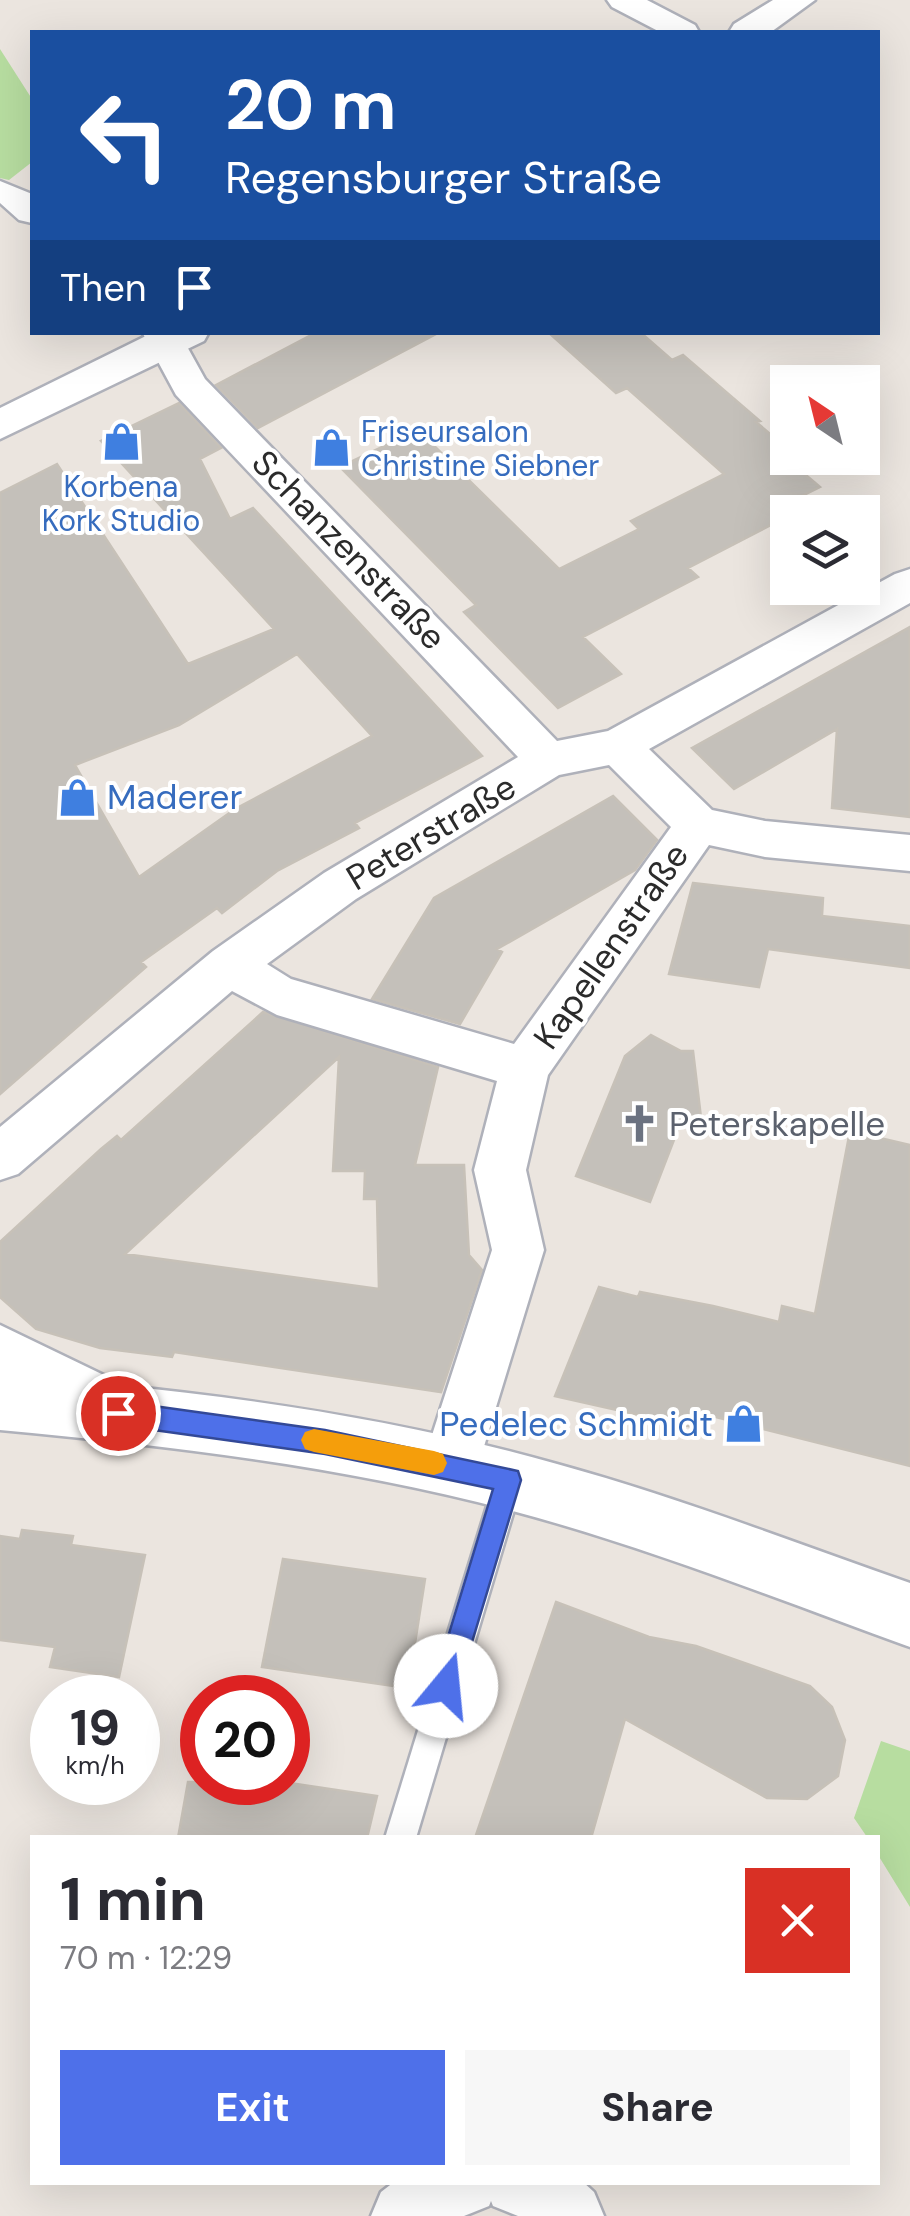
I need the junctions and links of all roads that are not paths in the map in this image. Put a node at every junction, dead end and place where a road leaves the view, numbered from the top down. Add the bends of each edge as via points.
1 (624, 0) edge
2 (798, 0) edge
3 (679, 30) edge
4 (750, 30) edge
5 (172, 336) edge
6 (0, 426) edge
7 (910, 584) edge
8 (618, 746) junction
9 (548, 760) junction
10 (698, 824) junction
11 (910, 853) edge
12 (230, 965) junction
13 (524, 1068) junction
14 (0, 1158) edge
15 (0, 1352) edge
16 (0, 1402) edge
17 (118, 1413) junction
18 (479, 1473) junction
19 (910, 1615) edge
20 (401, 1835) edge
21 (458, 2185) edge
22 (524, 2185) edge
23 (405, 2216) edge
24 (570, 2216) edge

1 - 3 street
2 - 4 main road
5 - 6 main road
5 - 9 street, Schanzenstraße via 190,386
7 - 8 street, Peterstraße
8 - 9 street, Peterstraße
8 - 10 street
9 - 12 street, Peterstraße via 340,886
10 - 11 street via 764,839
10 - 13 street, Kapellenstraße
12 - 13 street, Kapellenstraße via 277,995
12 - 14 street, Peterstraße
13 - 18 street, Kapellenstraße via 500,1170 518,1250 467,1403
15 - 17 main road
16 - 17 main road
17 - 18 main road via 263,1432
18 - 19 main road via 616,1511
18 - 20 lane
21 - 23 street
22 - 24 street

